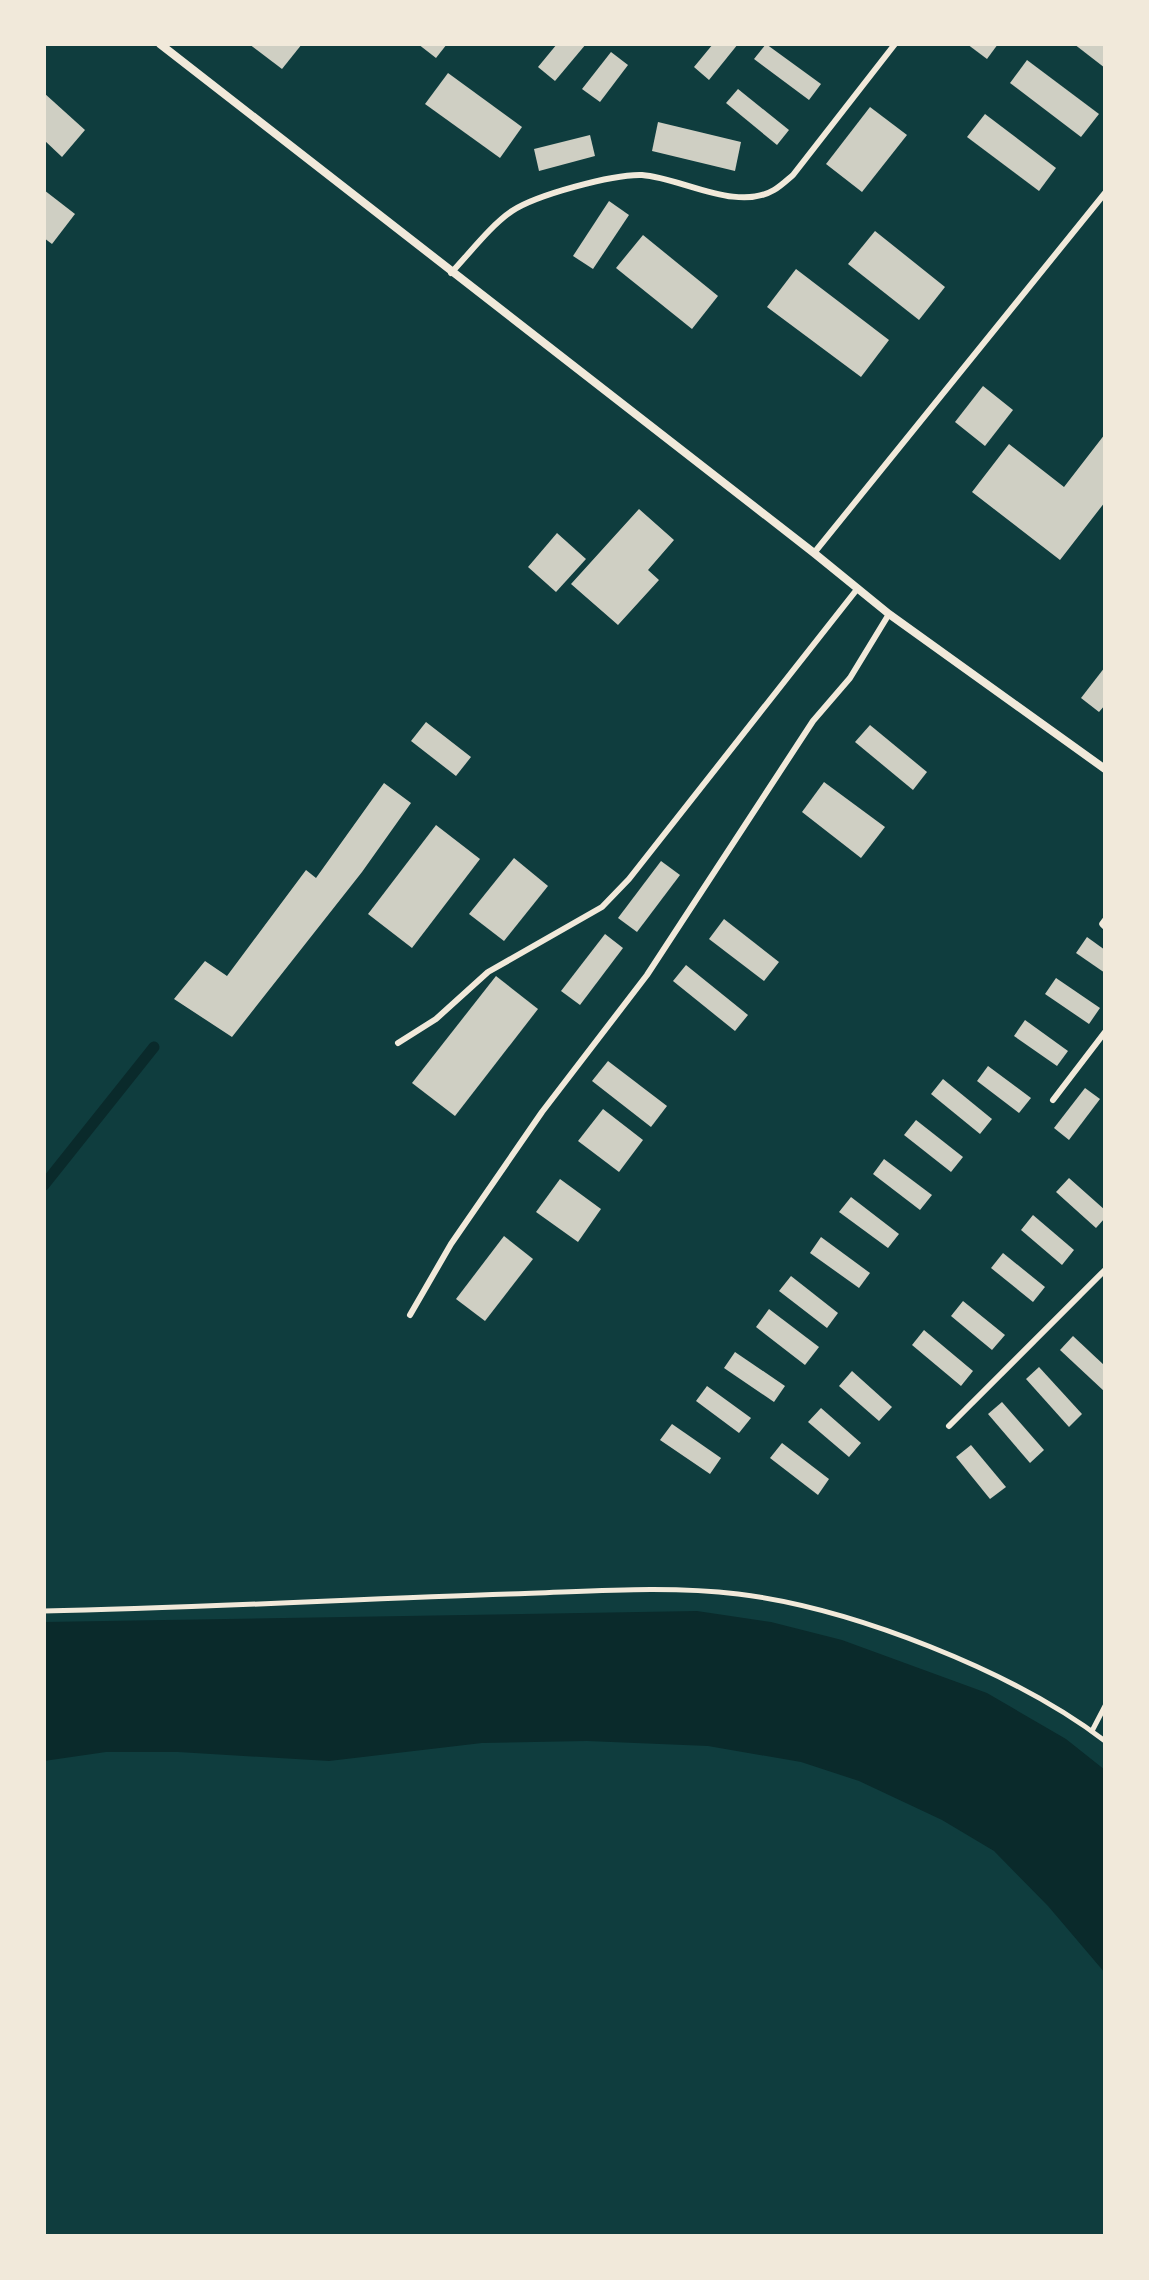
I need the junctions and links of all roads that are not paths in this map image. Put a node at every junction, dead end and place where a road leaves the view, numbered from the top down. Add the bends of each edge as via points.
1 (160, 44) edge
2 (895, 44) edge
3 (1105, 193) edge
4 (451, 273) junction
5 (814, 553) junction
6 (858, 588) junction
7 (889, 614) junction
8 (1105, 769) edge
9 (1105, 920) edge
10 (1105, 927) edge
11 (1105, 1032) edge
12 (398, 1043) dead end
13 (1053, 1100) dead end
14 (1105, 1270) edge
15 (410, 1315) dead end
16 (949, 1426) dead end

1 - 4 street
2 - 4 lane via 793,175 773,191 740,198 639,175 562,191 510,213
3 - 5 lane
4 - 5 street
5 - 6 street
6 - 7 street
6 - 12 lane via 602,907 488,972 436,1019
7 - 8 street
7 - 15 lane via 647,975 542,1112 451,1244
9 - 10 lane
11 - 13 lane
14 - 16 lane

